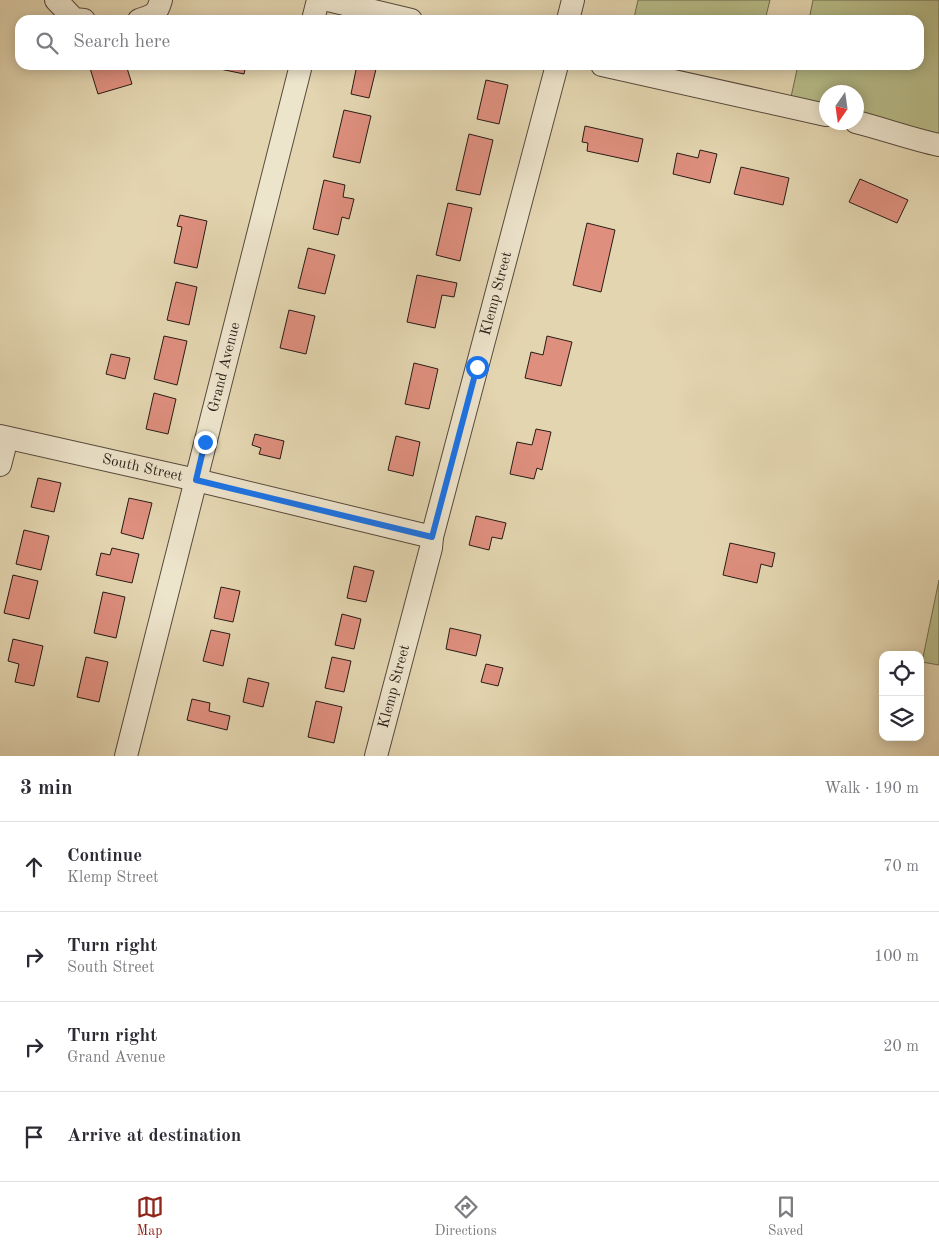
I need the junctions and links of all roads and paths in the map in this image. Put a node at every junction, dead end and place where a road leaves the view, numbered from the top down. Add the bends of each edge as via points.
1 (56, 0) edge
2 (160, 0) edge
3 (318, 0) edge
4 (328, 0) edge
5 (573, 0) edge
6 (361, 4) edge
7 (70, 15) edge
8 (152, 15) edge
9 (314, 15) edge
10 (395, 15) edge
11 (569, 15) edge
12 (300, 70) edge
13 (556, 70) edge
14 (624, 70) edge
15 (819, 113) edge
16 (864, 124) edge
17 (929, 143) edge
18 (939, 154) edge
19 (3, 437) edge
20 (0, 465) edge
21 (196, 480) junction
22 (432, 537) junction
23 (126, 756) edge
24 (376, 756) edge

1 - 7 street
2 - 8 street via 158,10
3 - 9 street
4 - 6 street
5 - 11 street
6 - 10 street
12 - 21 street, Grand Avenue
13 - 22 street, Klemp Street
14 - 15 street
16 - 17 street
17 - 18 street
19 - 20 street
19 - 21 street, South Street
21 - 22 street, South Street
21 - 23 street, Grand Avenue
22 - 24 street, Klemp Street

